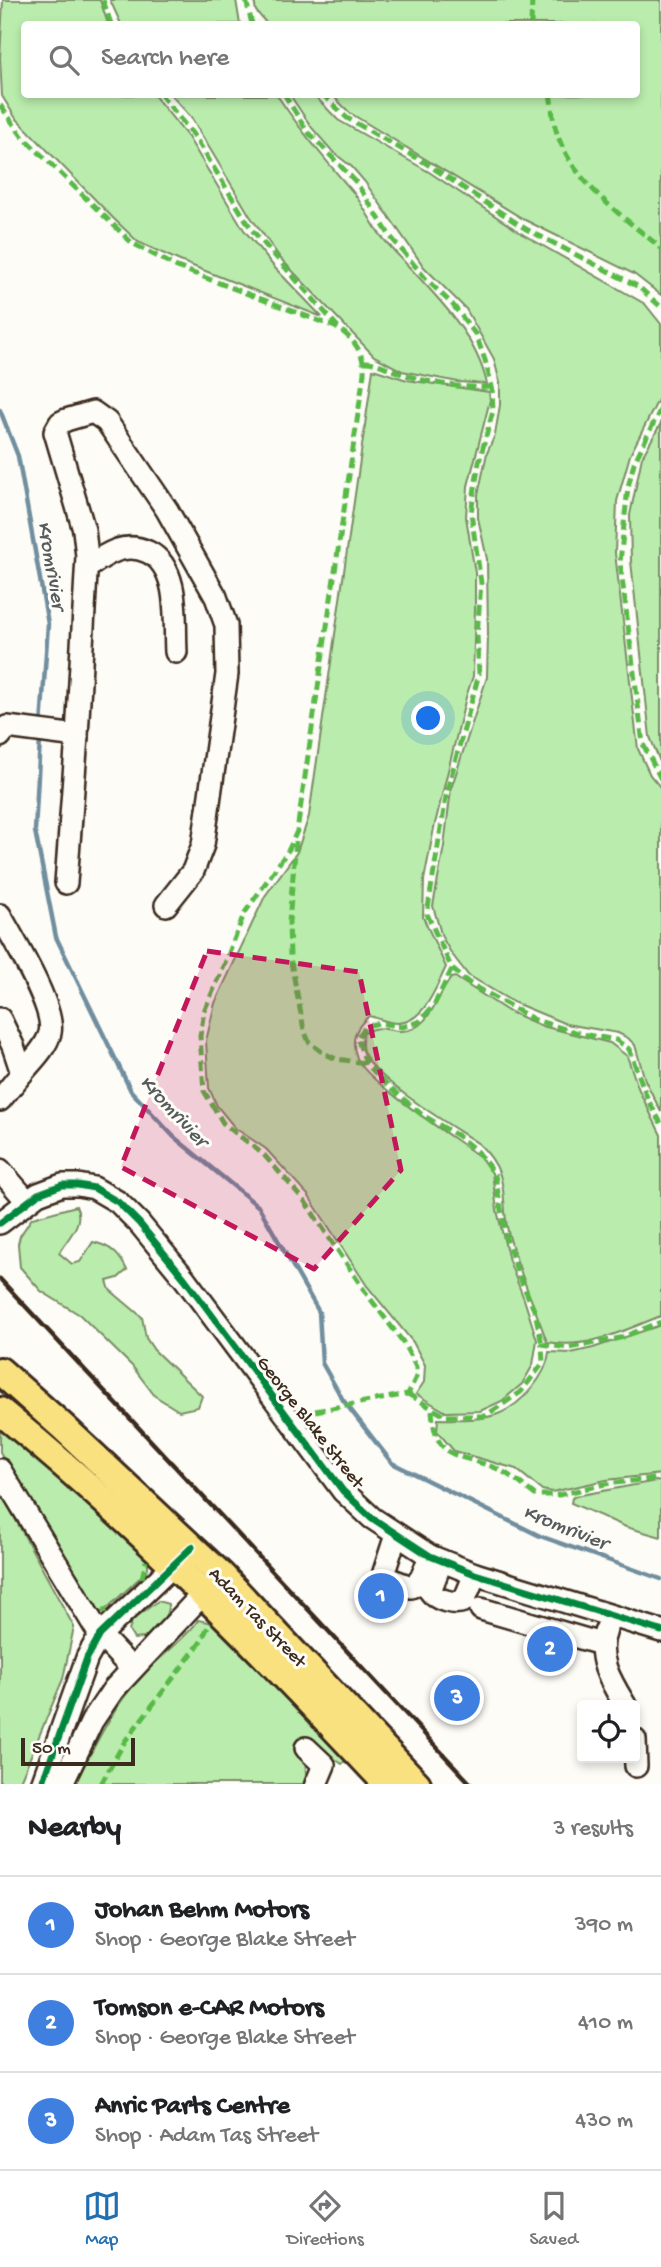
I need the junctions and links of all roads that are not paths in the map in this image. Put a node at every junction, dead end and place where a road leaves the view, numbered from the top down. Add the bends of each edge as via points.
1 (88, 567) junction
2 (176, 652) dead end
3 (6, 732) edge
4 (67, 735) junction
5 (66, 883) dead end
6 (166, 905) dead end
7 (0, 915) edge
8 (0, 1019) edge
9 (22, 1073) junction
10 (0, 1100) edge
11 (0, 1170) edge
12 (27, 1201) junction
13 (3, 1214) edge
14 (0, 1371) edge
15 (0, 1411) edge
16 (0, 1470) edge
17 (397, 1535) junction
18 (192, 1547) junction
19 (436, 1558) junction
20 (173, 1566) junction
21 (484, 1576) junction
22 (212, 1584) junction
23 (612, 1615) junction
24 (661, 1631) edge
25 (100, 1635) junction
26 (601, 1644) junction
27 (131, 1668) junction
28 (622, 1700) edge
29 (306, 1748) dead end
30 (636, 1763) edge
31 (636, 1766) dead end
32 (42, 1784) edge
33 (62, 1784) edge
34 (316, 1784) edge
35 (387, 1784) edge
36 (417, 1784) edge

1 - 2 street via 118,549 153,555 168,574 172,589
1 - 4 street
1 - 6 street via 84,530 55,432 60,423 93,412 114,430 167,510 216,597 226,625 228,674 204,845 193,872
3 - 4 street
4 - 5 street
7 - 9 street via 37,986 51,1026 44,1046
8 - 9 street
9 - 10 street
11 - 12 street
12 - 13 street, George Blake Street
12 - 17 street, George Blake Street via 46,1190 78,1185 118,1202 186,1279 343,1491
14 - 18 main road, Adam Tas Street
15 - 20 main road, Adam Tas Street via 60,1460
16 - 25 street
17 - 19 street, George Blake Street
17 - 19 street via 384,1572 387,1578 415,1586
18 - 20 street
18 - 22 main road, Adam Tas Street
19 - 21 street, George Blake Street
19 - 21 street via 430,1591 456,1604 464,1601
20 - 22 main road, Adam Tas Street
20 - 25 street
21 - 23 street, George Blake Street
21 - 26 street via 478,1617
22 - 27 street
22 - 35 main road, Adam Tas Street via 312,1704
22 - 36 main road, Adam Tas Street
23 - 24 street, George Blake Street
23 - 26 street
25 - 27 street
25 - 32 street via 87,1658
26 - 28 street via 611,1681
27 - 33 street via 92,1721
29 - 34 street via 324,1765
30 - 31 street

